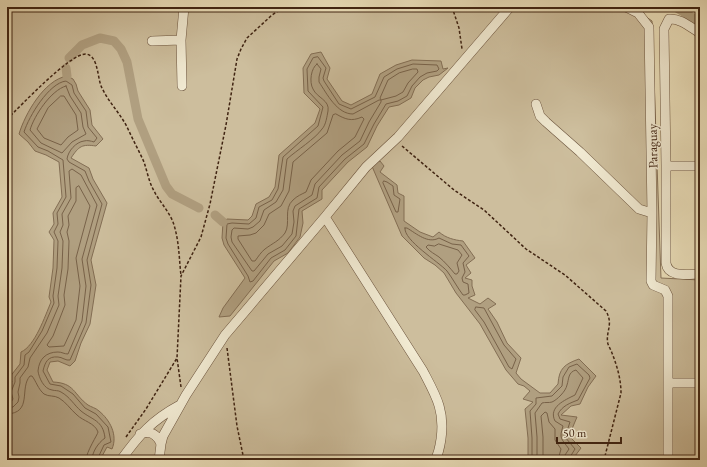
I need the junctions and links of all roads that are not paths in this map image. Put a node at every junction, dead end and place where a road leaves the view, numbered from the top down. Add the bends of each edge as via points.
1 (184, 7) edge
2 (510, 7) edge
3 (626, 7) edge
4 (700, 33) edge
5 (181, 40) junction
6 (152, 41) dead end
7 (182, 86) dead end
8 (536, 104) dead end
9 (666, 166) junction
10 (700, 166) edge
11 (652, 214) junction
12 (325, 217) junction
13 (700, 274) edge
14 (668, 383) junction
15 (700, 383) edge
16 (181, 404) junction
17 (140, 434) junction
18 (161, 444) junction
19 (118, 457) edge
20 (159, 460) edge
21 (436, 460) edge
22 (668, 460) edge

1 - 5 street
2 - 12 street via 398,137 366,167
3 - 11 street via 638,13 649,27
4 - 9 street, Paraguay via 673,19 668,19 664,29
5 - 6 street
5 - 7 street
8 - 11 street via 540,116 546,122 639,209
9 - 10 street
9 - 13 street, Paraguay via 666,268 676,274
11 - 14 street via 651,281 653,285 665,290 668,296
12 - 16 street via 225,335
12 - 21 street via 437,397 442,413 442,432
14 - 15 street
14 - 22 street
16 - 17 street
16 - 18 street
17 - 18 street via 150,432
17 - 19 street
18 - 20 street

